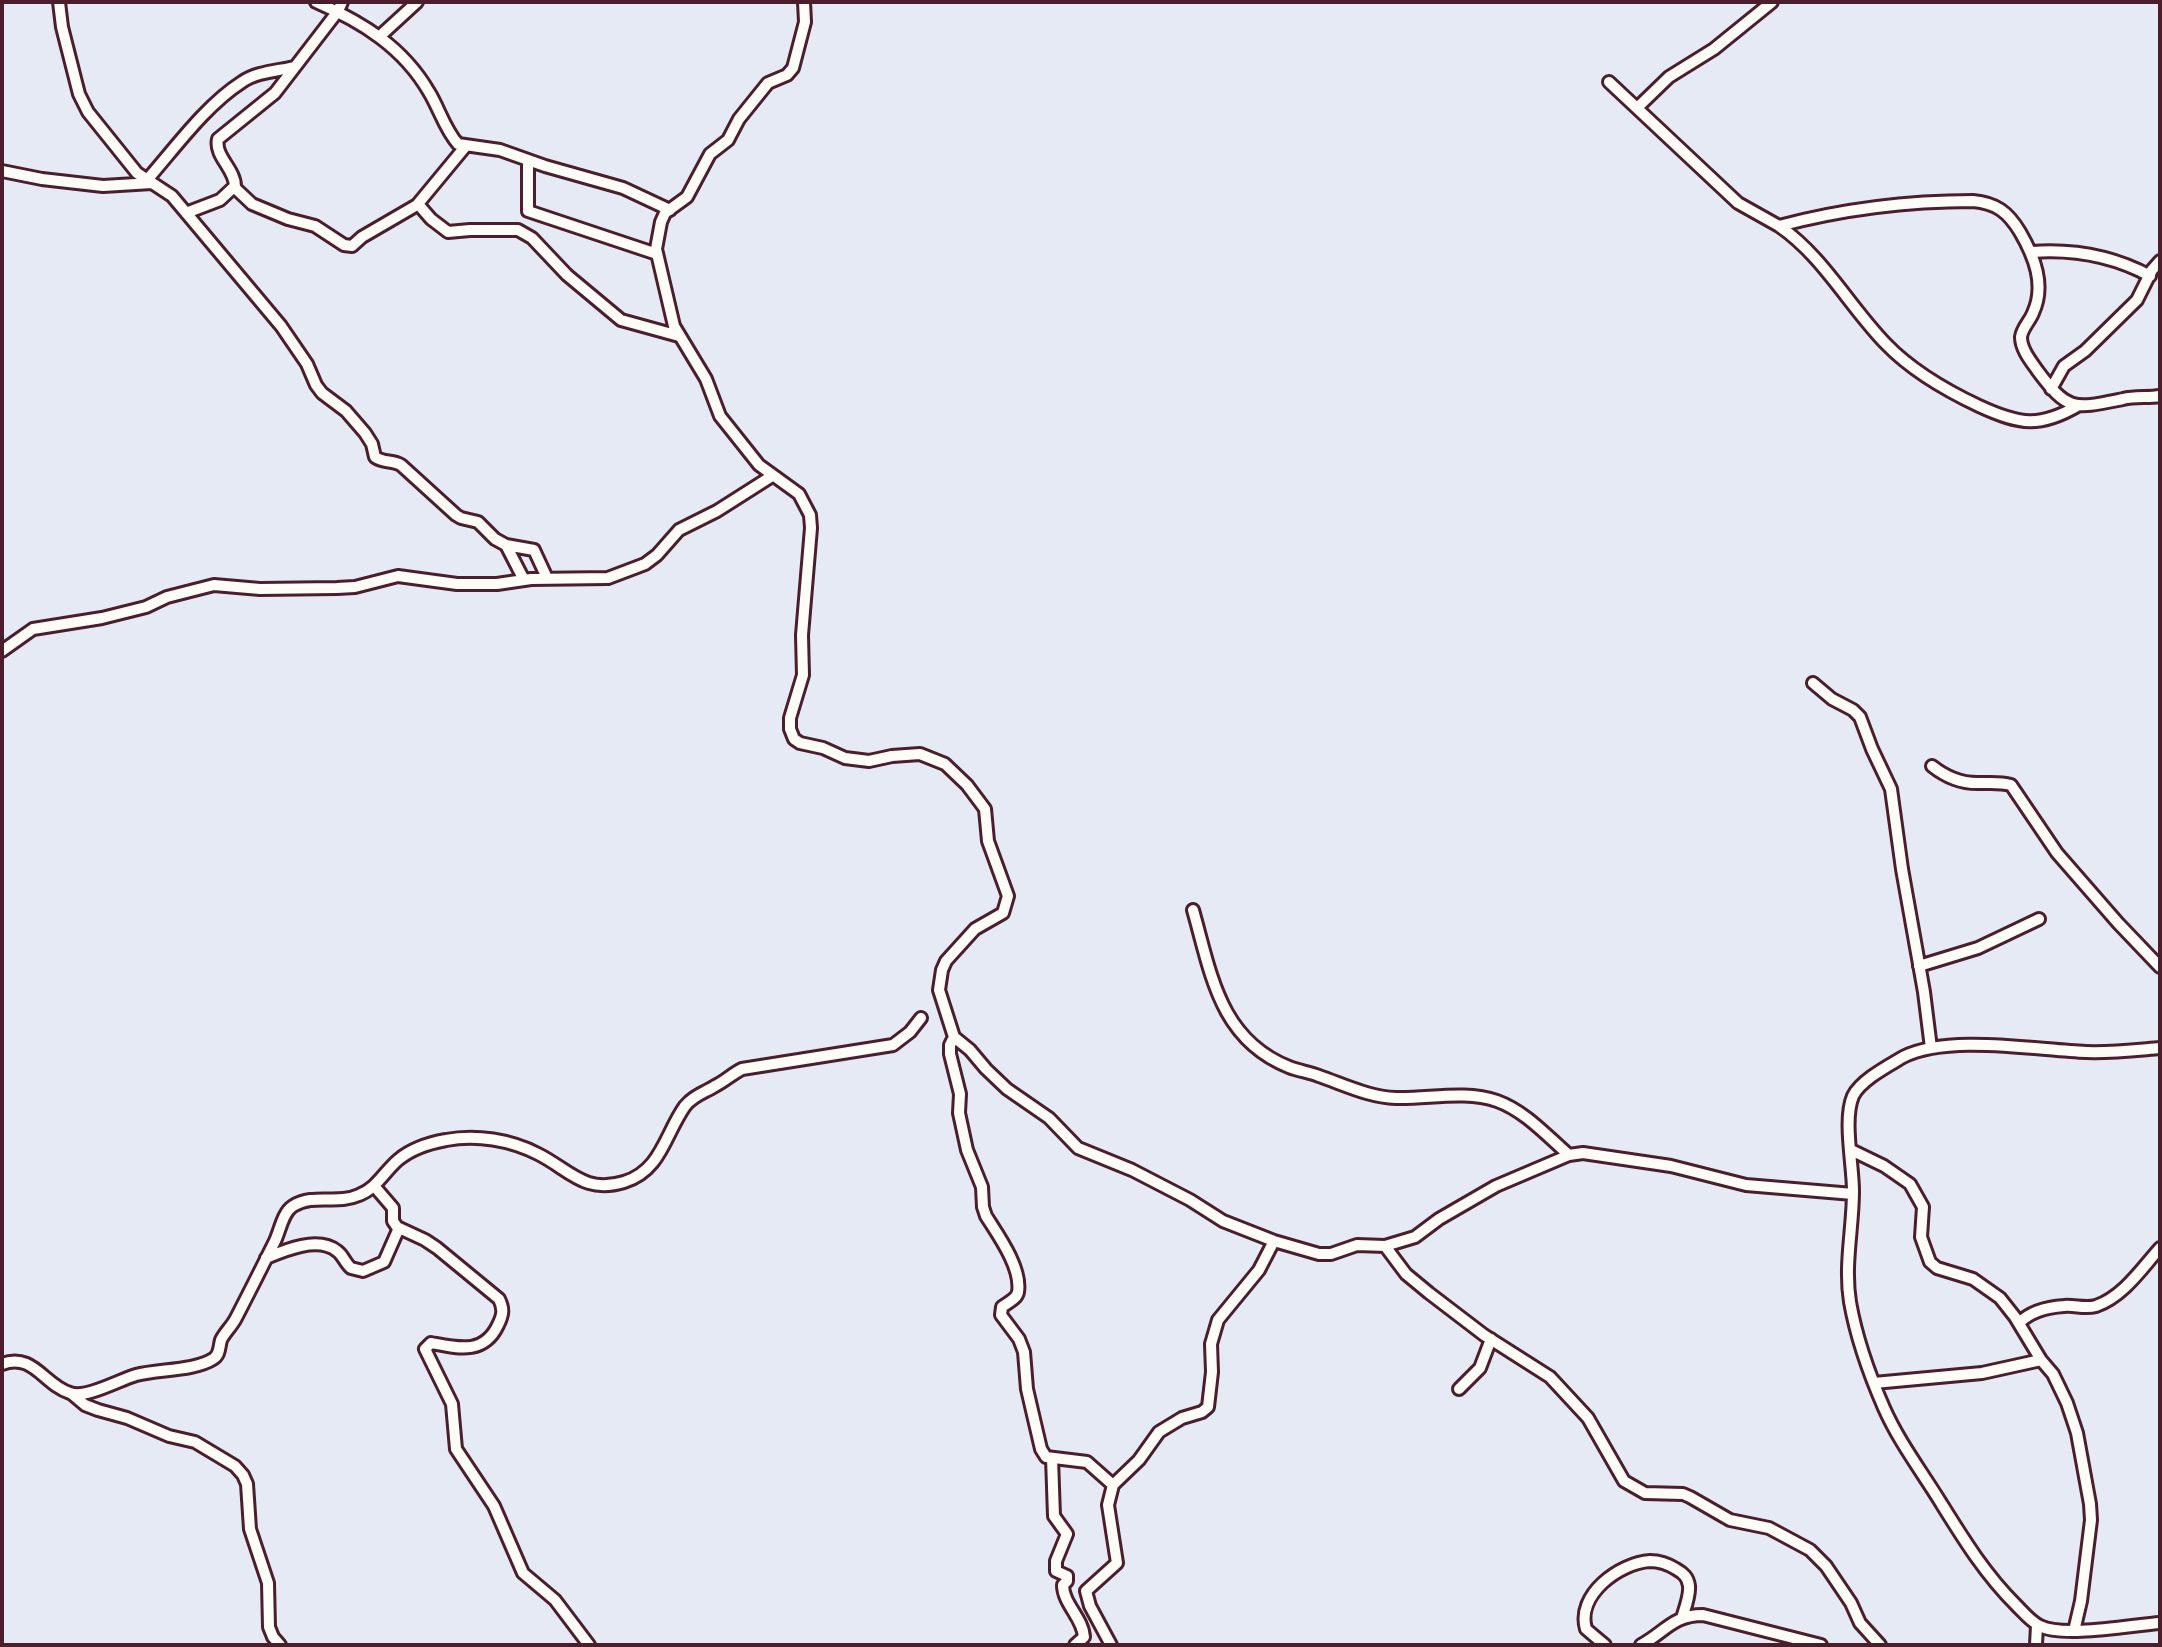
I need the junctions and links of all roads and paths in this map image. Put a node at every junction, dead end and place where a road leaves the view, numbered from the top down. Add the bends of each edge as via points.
1 (59, 2) edge
2 (316, 2) edge
3 (417, 2) edge
4 (804, 2) edge
5 (1772, 2) edge
6 (340, 7) edge
7 (380, 36) junction
8 (294, 67) junction
9 (1609, 82) dead end
10 (1638, 107) junction
11 (465, 147) junction
12 (528, 159) junction
13 (2, 171) edge
14 (149, 181) junction
15 (234, 187) junction
16 (418, 204) junction
17 (670, 210) junction
18 (186, 214) junction
19 (1779, 226) junction
20 (2032, 252) junction
21 (657, 254) junction
22 (2160, 261) edge
23 (2150, 276) junction
24 (679, 336) junction
25 (2051, 389) junction
26 (2160, 396) edge
27 (2079, 405) junction
28 (772, 476) junction
29 (506, 545) junction
30 (547, 578) junction
31 (524, 580) junction
32 (2, 650) edge
33 (1812, 683) dead end
34 (1932, 766) dead end
35 (1193, 910) dead end
36 (2039, 919) dead end
37 (1919, 966) junction
38 (2160, 967) edge
39 (920, 1018) dead end
40 (954, 1037) junction
41 (1931, 1048) junction
42 (2160, 1048) edge
43 (1851, 1150) junction
44 (1570, 1155) junction
45 (376, 1186) junction
46 (1853, 1194) junction
47 (399, 1228) junction
48 (1274, 1241) junction
49 (1385, 1246) junction
50 (2160, 1248) edge
51 (266, 1258) junction
52 (2019, 1323) junction
53 (1490, 1339) junction
54 (2040, 1360) junction
55 (2, 1364) edge
56 (1874, 1383) junction
57 (1459, 1389) dead end
58 (72, 1394) junction
59 (1052, 1458) junction
60 (1113, 1485) junction
61 (1682, 1618) junction
62 (2160, 1623) edge
63 (2036, 1625) junction
64 (2074, 1631) junction
65 (280, 1645) edge
66 (589, 1645) edge
67 (1075, 1645) edge
68 (1111, 1645) edge
69 (1605, 1645) edge
70 (1641, 1645) edge
71 (1821, 1645) edge
72 (1880, 1645) edge
73 (2036, 1645) edge

1 - 14 street via 83,102 137,173
2 - 6 street
3 - 7 street
4 - 17 street via 805,22 793,68 768,83 728,140 709,154 687,197
5 - 10 street via 1669,78
6 - 7 street
6 - 8 street
7 - 11 street via 404,56 428,89 453,139
8 - 14 street via 243,81 209,111
8 - 15 street via 275,93 218,139
9 - 10 street
10 - 19 street via 1738,203
11 - 12 street via 500,150
11 - 16 street
12 - 17 street via 624,188
12 - 21 street via 528,211
13 - 14 street via 100,185
14 - 18 street via 172,196
15 - 16 street via 252,204 315,226 349,247
15 - 18 street via 220,200
16 - 24 street via 448,232 518,230 621,320
17 - 21 street via 661,222
18 - 29 street via 281,326 322,393 365,433 375,457 401,465 461,519 478,522
19 - 20 street via 1866,207 1988,202 2015,223
19 - 27 street via 1810,252 1895,353 1944,388 1987,410 2025,421 2051,420
20 - 23 street via 2074,251 2120,262
20 - 25 street via 2038,292 2021,340
21 - 24 street
22 - 23 street
23 - 25 street via 2137,300 2063,368
24 - 28 street via 706,379 723,420
25 - 27 street via 2066,402
26 - 27 street
28 - 30 street via 679,530 645,564 608,578
28 - 40 street via 799,494 811,523 803,675 790,718 794,739 845,758 869,761 920,754 933,758 957,775 985,809 988,841 1007,904 1003,913 968,935 942,971 939,990
29 - 30 street via 534,550
29 - 31 street
30 - 31 street
31 - 32 street via 457,584 398,576 337,588 260,589 214,584 102,618 33,629
33 - 37 street via 1860,718 1888,778
34 - 38 street via 1947,778 1963,782 2011,785 2057,853
35 - 44 street via 1210,974 1228,1017 1240,1034 1265,1053 1287,1066 1373,1095 1493,1100 1524,1116
36 - 37 street via 1978,948
37 - 41 street
39 - 45 street via 893,1045 732,1073 695,1096 673,1126 657,1160 627,1182 605,1186 581,1182 528,1149 509,1142 467,1138 418,1147 399,1159
40 - 48 street via 1079,1148 1132,1170 1223,1221
40 - 59 street via 951,1063 967,1150 982,1187 986,1216 1015,1270 1018,1292 1002,1307 1001,1315 1024,1352 1038,1439 1046,1457
41 - 42 street via 2097,1052
41 - 43 street via 1902,1058 1858,1089 1851,1106
43 - 46 street
43 - 52 street via 1900,1175 1916,1191 1923,1207 1922,1243 1930,1262 1994,1292
44 - 46 street via 1671,1166 1763,1187
44 - 49 street via 1488,1190 1405,1242
45 - 47 street via 393,1208 393,1222
45 - 51 street via 357,1197 319,1198 290,1208
46 - 56 street via 1850,1302
47 - 51 street via 384,1262 363,1270 351,1268 335,1249 322,1245 291,1248
47 - 66 street via 437,1248 499,1299 503,1312 482,1345 465,1348 431,1343 425,1349 452,1404 456,1449 494,1506 523,1573 555,1600
48 - 49 street via 1319,1254 1356,1245
48 - 60 street via 1259,1270 1218,1320 1211,1344 1208,1407 1159,1432
49 - 53 street via 1406,1274
50 - 52 street via 2112,1298 2088,1308 2053,1308
51 - 58 street via 213,1359 142,1373
52 - 54 street
53 - 57 street via 1480,1368
53 - 72 street via 1550,1377 1588,1418 1617,1472 1635,1489 1654,1495 1683,1494 1730,1520 1777,1531 1816,1554 1849,1599 1860,1623
54 - 56 street via 1982,1373
54 - 64 street via 2053,1374 2074,1421 2090,1504
55 - 58 street via 30,1364
56 - 63 street via 1903,1446 1966,1545
58 - 65 street via 85,1405 195,1442 243,1475 250,1529 268,1583 269,1627
59 - 60 street via 1087,1462
59 - 67 street via 1054,1516 1067,1534 1056,1571 1068,1576 1064,1594 1084,1634
60 - 68 street via 1108,1506 1117,1563 1086,1591
61 - 69 street via 1689,1587 1681,1572 1652,1561 1627,1567 1592,1595 1584,1611 1586,1629
61 - 70 street
61 - 71 street via 1703,1615
62 - 64 street
63 - 64 street
63 - 73 street

